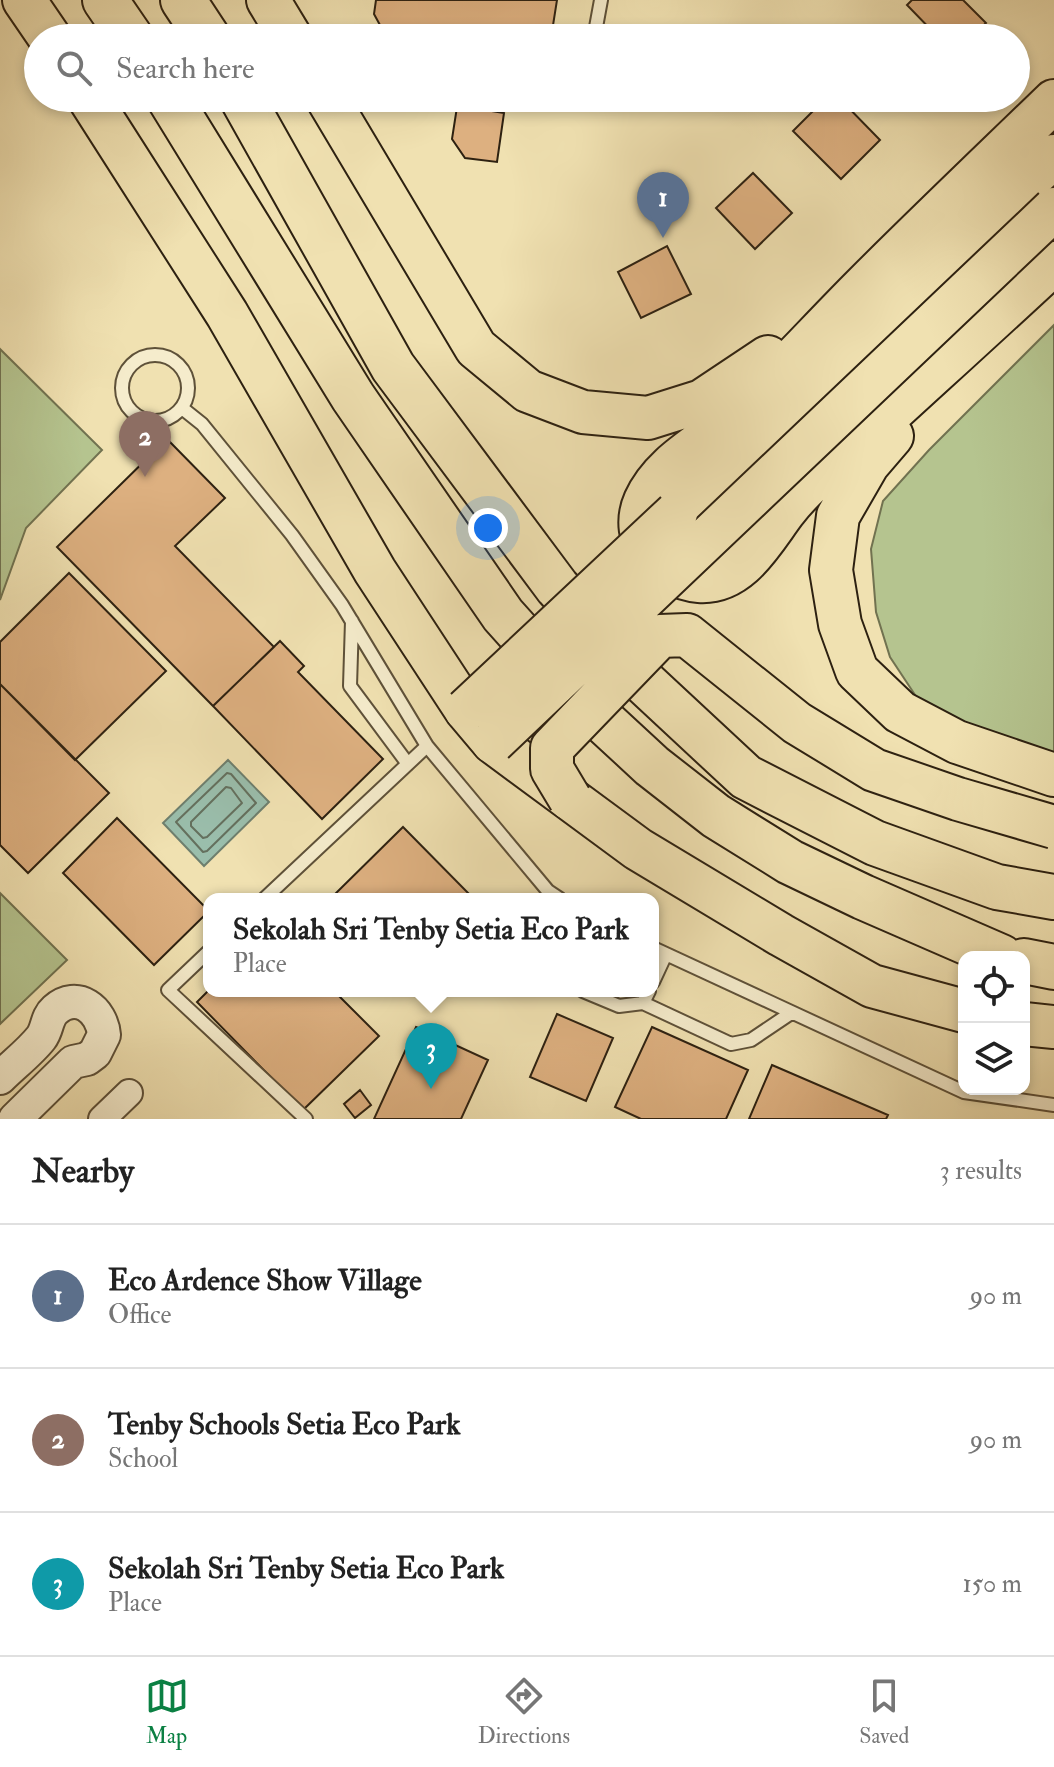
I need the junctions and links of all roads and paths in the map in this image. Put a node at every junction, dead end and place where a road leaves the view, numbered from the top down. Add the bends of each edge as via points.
1 (24, 0) edge
2 (105, 0) edge
3 (183, 0) edge
4 (268, 0) edge
5 (601, 0) edge
6 (40, 24) edge
7 (121, 24) edge
8 (199, 24) edge
9 (283, 24) edge
10 (597, 24) edge
11 (1054, 101) edge
12 (98, 112) edge
13 (178, 112) edge
14 (250, 112) edge
15 (335, 112) edge
16 (1054, 156) edge
17 (1054, 209) edge
18 (1054, 266) edge
19 (864, 286) junction
20 (1001, 312) junction
21 (182, 408) junction
22 (352, 621) junction
23 (466, 710) junction
24 (493, 742) junction
25 (427, 746) junction
26 (408, 764) junction
27 (1054, 775) edge
28 (570, 799) junction
29 (1054, 827) edge
30 (270, 893) edge
31 (543, 893) edge
32 (1054, 897) edge
33 (659, 951) edge
34 (987, 951) edge
35 (666, 954) junction
36 (203, 957) edge
37 (1030, 962) edge
38 (1054, 967) edge
39 (659, 969) edge
40 (597, 997) edge
41 (646, 997) edge
42 (958, 1009) edge
43 (791, 1013) junction
44 (1030, 1025) edge
45 (1054, 1027) edge
46 (0, 1078) edge
47 (129, 1093) dead end
48 (1054, 1105) edge
49 (15, 1119) edge
50 (102, 1119) edge
51 (306, 1119) edge

1 - 6 highway
2 - 7 highway
3 - 8 highway
4 - 9 highway
5 - 10 lane
11 - 19 highway
12 - 23 highway via 227,314 375,571
13 - 34 highway via 353,397 503,615 573,693 652,766 765,847
14 - 32 highway via 393,367 557,587 646,684 746,777 875,843 997,887
15 - 19 highway via 476,348 528,391 583,412 648,418 702,401
16 - 23 highway, bridge
17 - 24 highway, bridge
18 - 20 highway
19 - 20 highway via 735,417 656,480 644,502 641,537 673,575 717,579 750,558 789,505
20 - 27 highway via 868,464 838,516 831,570 840,624 857,671 900,712 957,742
21 - 21 lane via 164,420 133,413 122,394 132,363 152,354 173,359 187,376
21 - 22 lane via 202,424 292,535
22 - 25 lane
22 - 26 lane via 350,686
23 - 24 highway
24 - 28 highway, bridge
25 - 26 lane
25 - 31 lane
26 - 30 lane
28 - 29 highway, bridge via 552,769 552,748 660,636 687,635 797,723 874,770
28 - 42 highway via 638,849 872,986
33 - 35 lane
35 - 39 lane
35 - 43 lane
36 - 51 lane via 168,990
37 - 38 highway
40 - 41 lane via 619,1006
41 - 43 lane via 731,1044 751,1040
43 - 48 lane via 964,1092
44 - 45 highway
46 - 49 street via 44,1035 47,1020 62,1005 82,1003 99,1015 104,1035 95,1053 73,1062
47 - 50 street

